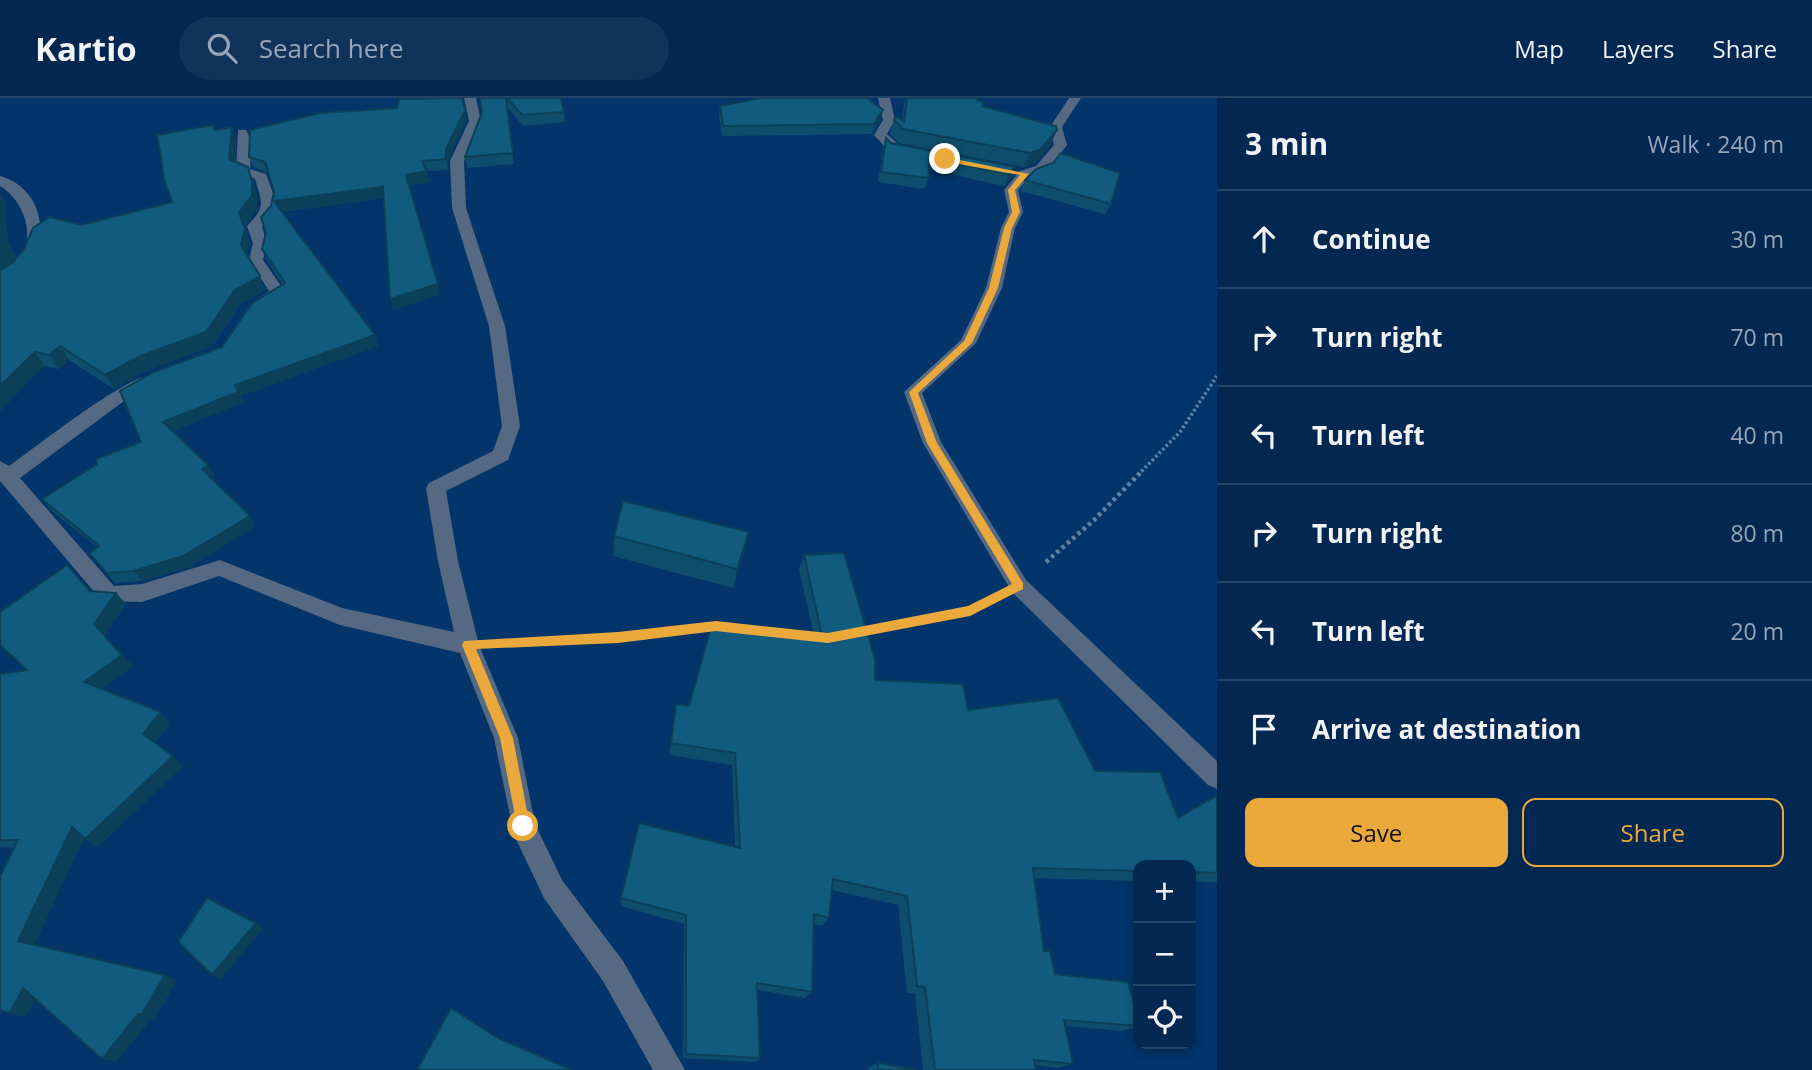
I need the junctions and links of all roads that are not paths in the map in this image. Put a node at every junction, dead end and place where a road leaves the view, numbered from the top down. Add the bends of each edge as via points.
1 (470, 98) edge
2 (884, 98) edge
3 (1075, 98) edge
4 (242, 133) dead end
5 (919, 154) edge
6 (0, 180) edge
7 (0, 283) edge
8 (242, 320) edge
9 (165, 373) edge
10 (4, 473) edge
11 (468, 645) junction
12 (1217, 776) edge
13 (670, 1070) edge

1 - 11 street via 475,121 457,161 459,208 497,326 511,426 501,455 436,488
2 - 5 street via 889,120 880,135 894,148
3 - 12 street via 1056,127 1061,145 1041,169 1018,172 1011,190 1016,212 994,288 968,343 914,392 932,443 1019,586
4 - 8 street via 246,142 243,171 261,177 271,209 267,219 254,226 260,243 256,260 278,293 249,309
6 - 7 street via 25,198 33,230 29,257
9 - 10 street via 118,397
10 - 11 street via 109,595 142,593 220,568 340,617
11 - 13 street via 506,738 523,826 554,889 613,971

